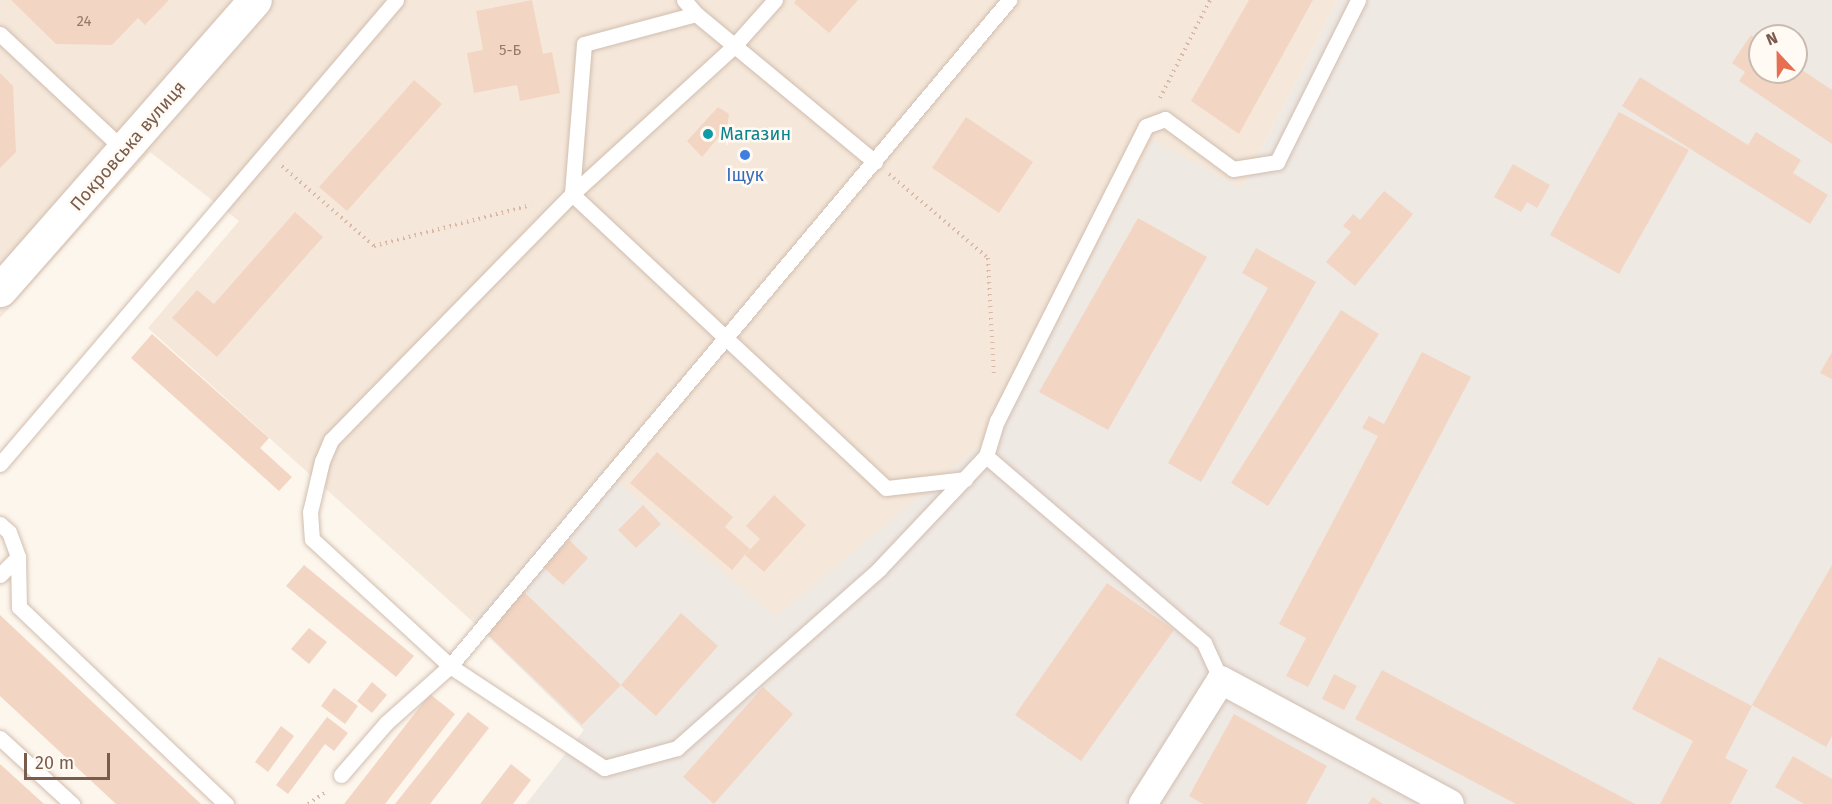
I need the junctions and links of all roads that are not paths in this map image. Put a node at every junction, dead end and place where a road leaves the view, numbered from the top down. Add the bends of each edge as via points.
1 (255, 0) edge
2 (396, 0) edge
3 (684, 0) edge
4 (775, 0) edge
5 (1009, 0) edge
6 (1358, 0) edge
7 (696, 14) junction
8 (0, 34) edge
9 (734, 47) junction
10 (125, 151) junction
11 (875, 162) junction
12 (572, 194) junction
13 (0, 290) edge
14 (725, 338) junction
15 (986, 456) junction
16 (0, 464) edge
17 (965, 479) junction
18 (0, 524) edge
19 (18, 557) junction
20 (0, 575) edge
21 (450, 666) junction
22 (1221, 680) junction
23 (0, 738) edge
24 (341, 775) dead end
25 (72, 804) edge
26 (226, 804) edge
27 (1143, 804) edge
28 (1450, 804) edge

1 - 10 street, Покровська вулиця
2 - 16 lane
3 - 7 lane
4 - 9 lane
5 - 11 lane
6 - 15 lane via 1276,162 1233,169 1165,119 1146,126 997,420
7 - 9 lane
7 - 12 lane via 584,44
8 - 10 lane
9 - 11 lane
9 - 12 lane
10 - 13 street, Покровська вулиця
11 - 14 lane
12 - 14 lane
12 - 21 lane via 331,440 322,461 310,512 312,540
14 - 17 lane via 885,488
14 - 21 lane
15 - 17 lane
15 - 22 lane via 1203,643
17 - 21 lane via 879,569 677,748 604,768
18 - 19 lane via 9,532
19 - 20 lane
19 - 26 lane via 19,607
21 - 24 lane via 386,723
22 - 27 street
22 - 28 street
23 - 25 lane

